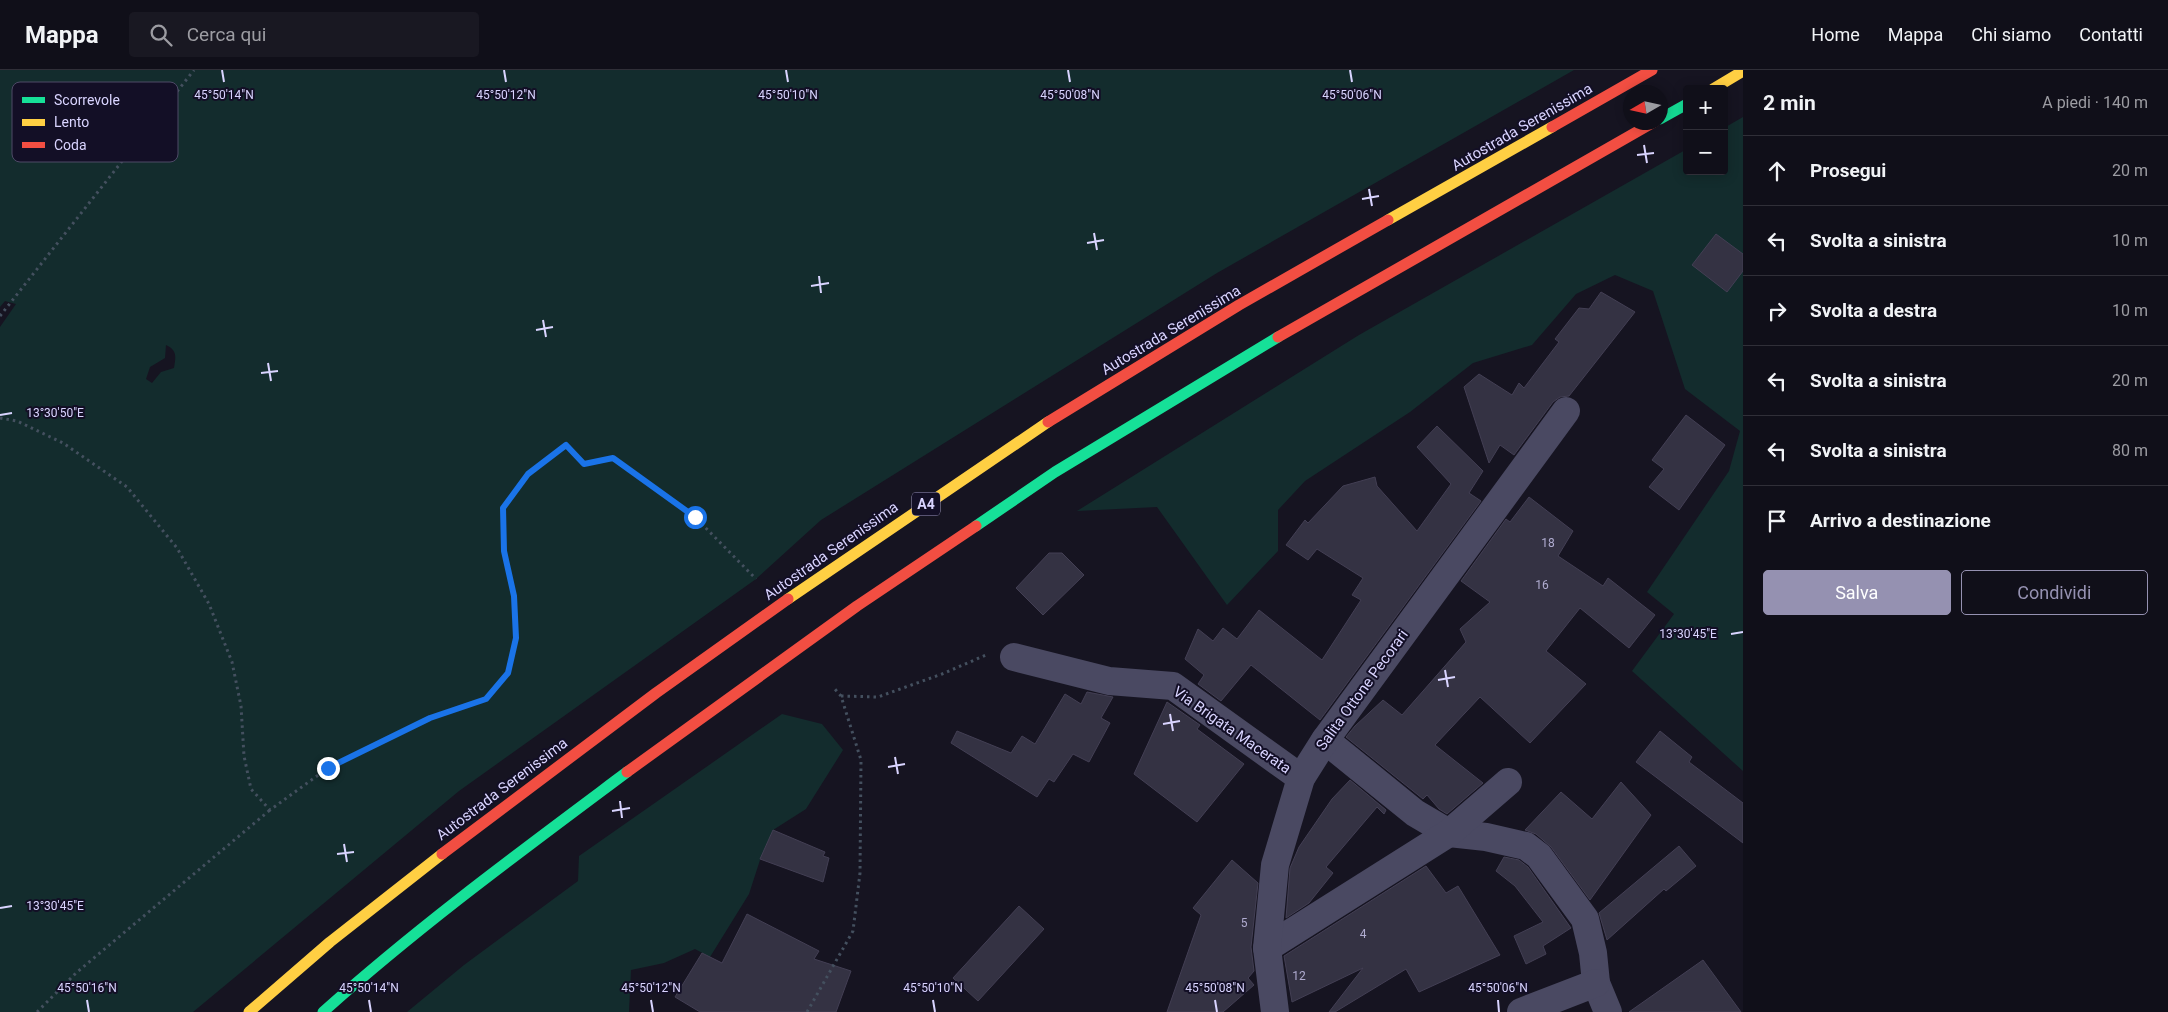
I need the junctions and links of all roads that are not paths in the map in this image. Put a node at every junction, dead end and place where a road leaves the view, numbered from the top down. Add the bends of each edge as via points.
1 (1652, 70) edge
2 (1743, 71) edge
3 (1720, 85) edge
4 (1683, 106) edge
5 (1668, 115) edge
6 (1640, 130) edge
7 (1566, 410) dead end
8 (1014, 657) road end
9 (1325, 740) junction
10 (1301, 778) junction
11 (1508, 782) dead end
12 (1449, 833) junction
13 (1268, 948) junction
14 (1596, 983) junction
15 (249, 1012) edge
16 (323, 1012) edge
17 (1275, 1012) edge
18 (1521, 1012) edge
19 (1608, 1012) edge

1 - 15 highway, Autostrada Serenissima / A4 via 1239,305 1020,440 759,620 517,796 330,942
2 - 3 highway
4 - 5 highway
6 - 16 highway via 1266,344 1047,477 857,606 688,727 523,850
7 - 9 street, Salita Ottone Pecorari
8 - 10 street, Via Brigata Macerata via 1109,681 1173,686
9 - 10 street, Salita Ottone Pecorari
9 - 12 street via 1415,813
10 - 13 street, Salita Ottone Pecorari via 1275,865
11 - 12 street
12 - 13 street
12 - 14 street via 1526,846 1539,856 1585,919
13 - 17 street, Salita Ottone Pecorari
14 - 18 street
14 - 19 street

